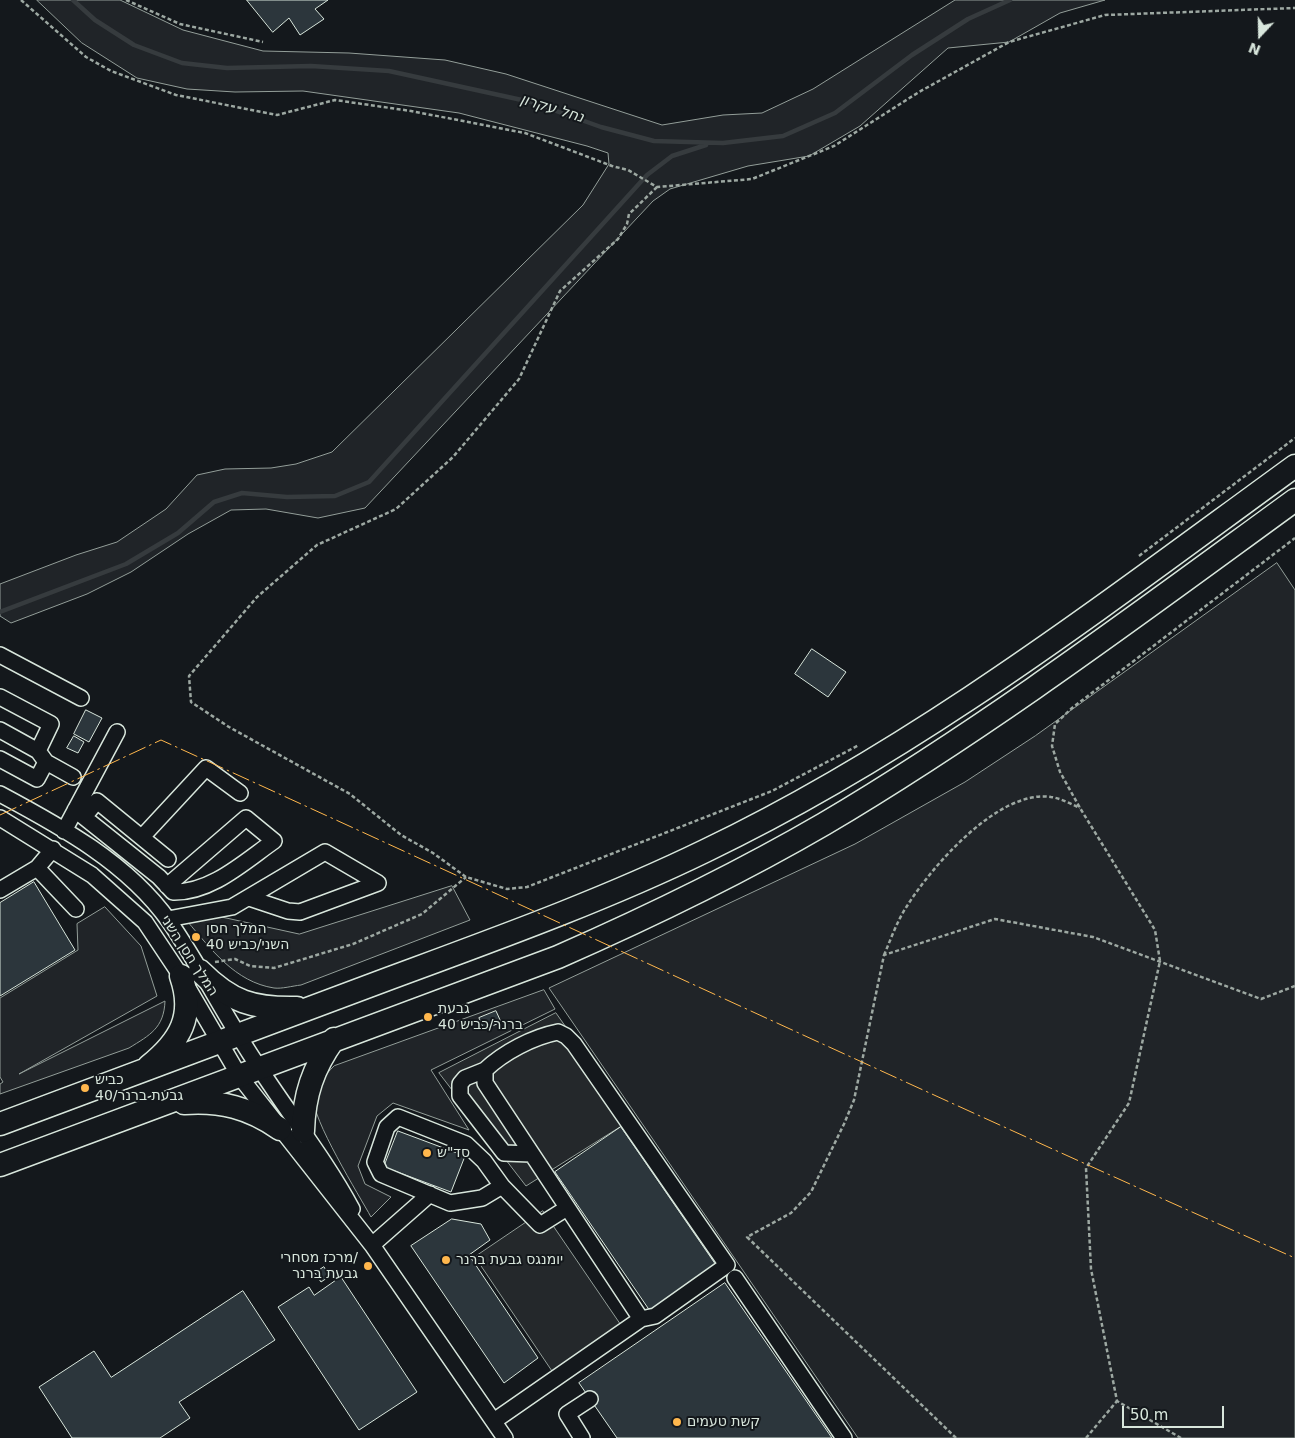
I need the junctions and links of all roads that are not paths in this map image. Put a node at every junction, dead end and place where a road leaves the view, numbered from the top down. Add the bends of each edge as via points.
1 (1295, 466) edge
2 (1295, 500) edge
3 (0, 655) edge
4 (0, 697) edge
5 (81, 698) dead end
6 (0, 730) edge
7 (117, 732) dead end
8 (42, 756) junction
9 (0, 759) edge
10 (73, 777) dead end
11 (240, 792) dead end
12 (0, 794) edge
13 (80, 814) junction
14 (0, 818) edge
15 (64, 831) junction
16 (142, 837) junction
17 (53, 849) junction
18 (168, 859) dead end
19 (37, 868) junction
20 (167, 886) junction
21 (0, 890) edge
22 (249, 898) junction
23 (76, 910) dead end
24 (168, 919) junction
25 (191, 974) junction
26 (320, 1004) junction
27 (230, 1040) junction
28 (334, 1040) junction
29 (485, 1070) junction
30 (140, 1073) junction
31 (250, 1073) junction
32 (156, 1108) junction
33 (0, 1124) edge
34 (280, 1129) junction
35 (303, 1131) junction
36 (531, 1154) junction
37 (0, 1165) edge
38 (502, 1186) junction
39 (430, 1194) junction
40 (567, 1208) junction
41 (372, 1245) junction
42 (735, 1278) dead end
43 (641, 1319) junction
44 (590, 1400) dead end
45 (494, 1421) junction
46 (505, 1438) edge
47 (582, 1438) edge
48 (844, 1438) edge

1 - 26 highway via 1006,674 798,803 704,852 607,895
2 - 28 highway via 1022,696 823,824 662,910 558,957
3 - 5 street
4 - 8 street via 52,724
6 - 8 street
7 - 13 street
8 - 9 street via 37,779
8 - 10 street
11 - 16 street via 206,768
12 - 15 street, המלך חסן השני
13 - 15 street
13 - 16 street via 96,800
13 - 20 street
14 - 17 street, המלך חסן השני
15 - 24 street, המלך חסן השני via 108,860
16 - 18 street
17 - 19 street
17 - 25 street, המלך חסן השני via 92,875 145,922
19 - 21 street
19 - 23 street
20 - 20 street via 173,892 187,892 214,882 274,841 246,818
22 - 22 street via 300,912 378,883 325,852
22 - 24 street via 224,910
24 - 25 street, המלך חסן השני
25 - 26 highway via 254,1006 300,1008
25 - 27 street, המלך חסן השני
25 - 30 highway via 188,1011 178,1036
26 - 27 highway
27 - 30 highway
27 - 31 street, המלך חסן השני
27 - 31 street, המלך חסן השני
28 - 31 highway
28 - 35 highway via 309,1084
29 - 36 street via 485,1083
29 - 36 street via 465,1078 460,1084 460,1096 504,1153
29 - 43 street via 496,1060 545,1035 558,1032 566,1036 727,1265 655,1316
30 - 33 highway
31 - 32 highway
31 - 34 street
31 - 35 street
32 - 34 highway via 194,1102 231,1105 258,1114
32 - 37 highway
34 - 41 street
35 - 41 street
36 - 40 street
38 - 39 street via 482,1198 450,1203
38 - 39 street via 484,1161 466,1144 398,1117 387,1127 375,1162 381,1174
38 - 40 street via 540,1225
39 - 41 street
40 - 43 street
41 - 45 street
42 - 48 street
43 - 45 street
44 - 47 street via 567,1414
45 - 46 street

